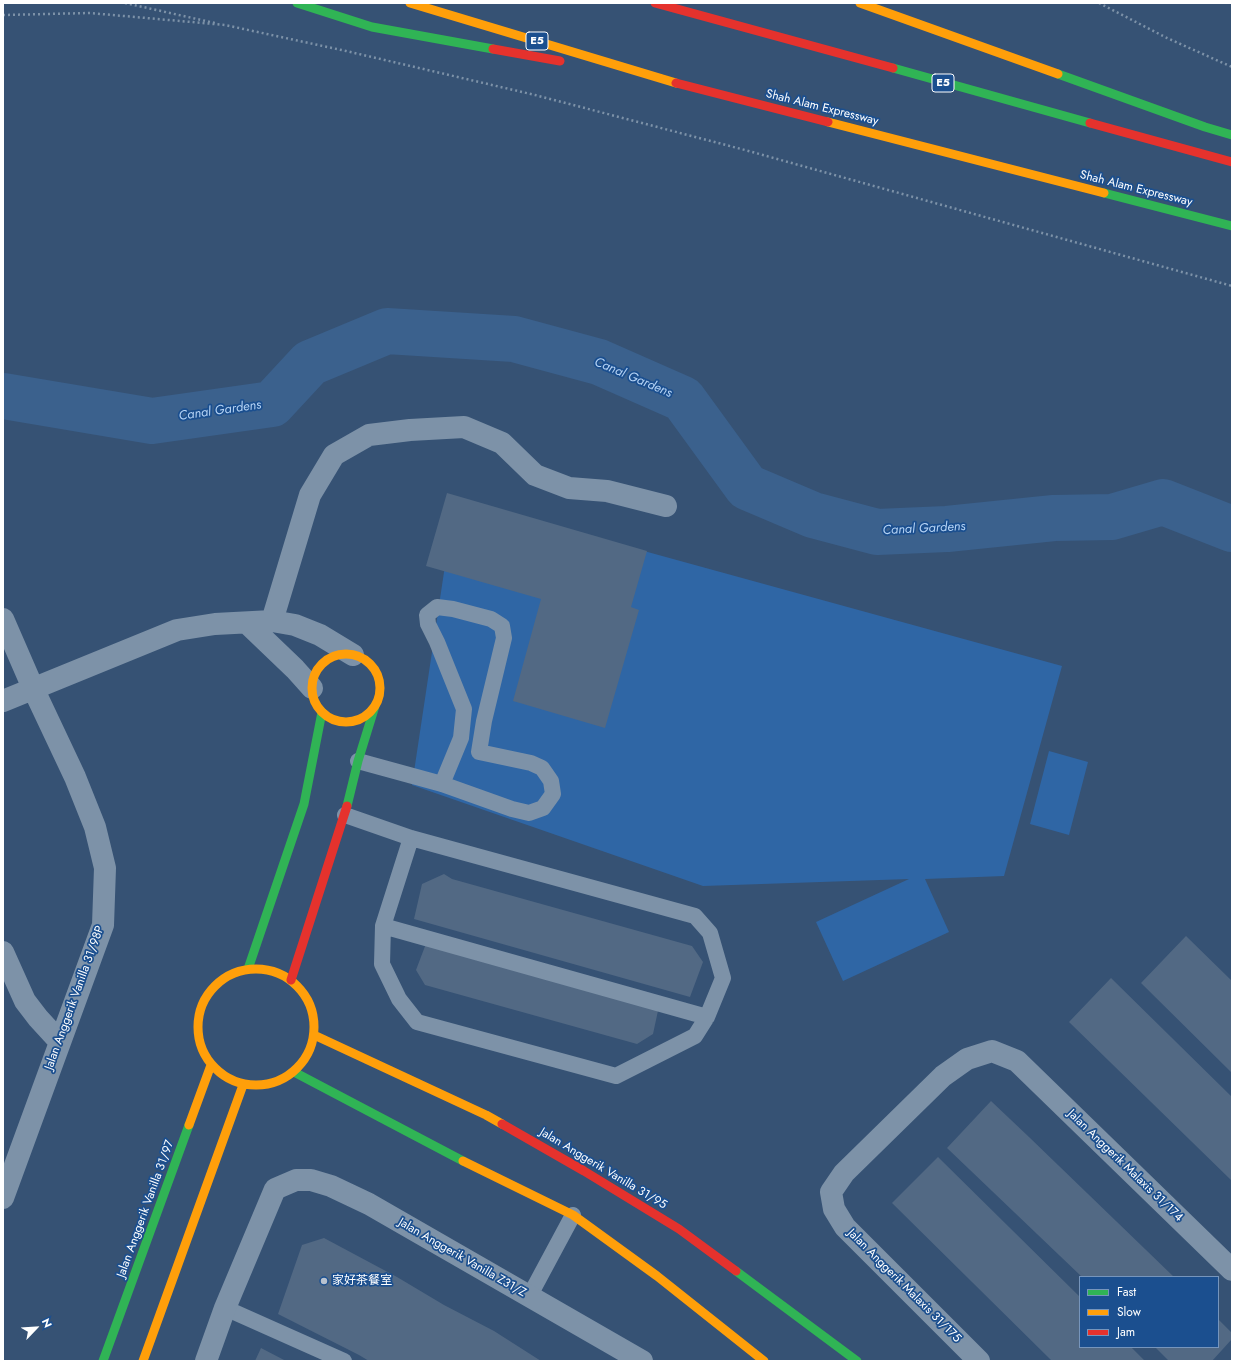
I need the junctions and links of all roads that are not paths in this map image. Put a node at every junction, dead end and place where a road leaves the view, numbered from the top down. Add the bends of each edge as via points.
1 (296, 3) edge
2 (410, 3) edge
3 (655, 3) edge
4 (860, 3) edge
5 (572, 63) dead end
6 (587, 66) dead end
7 (664, 80) junction
8 (1232, 136) edge
9 (1232, 162) edge
10 (1232, 226) edge
11 (666, 506) dead end
12 (3, 619) edge
13 (272, 621) junction
14 (247, 623) junction
15 (353, 654) junction
16 (33, 688) junction
17 (312, 688) junction
18 (3, 701) edge
19 (375, 706) junction
20 (322, 712) junction
21 (458, 746) junction
22 (479, 752) junction
23 (358, 761) junction
24 (442, 784) junction
25 (345, 815) junction
26 (411, 838) junction
27 (383, 926) junction
28 (3, 952) edge
29 (248, 969) junction
30 (291, 980) junction
31 (707, 1017) junction
32 (314, 1035) junction
33 (60, 1042) junction
34 (1017, 1061) joint
35 (211, 1065) junction
36 (294, 1072) junction
37 (243, 1085) junction
38 (3, 1198) edge
39 (573, 1215) junction
40 (1232, 1270) edge
41 (529, 1297) junction
42 (225, 1308) junction
43 (103, 1361) edge
44 (143, 1361) edge
45 (206, 1361) edge
46 (344, 1361) edge
47 (642, 1361) edge
48 (764, 1361) edge
49 (857, 1361) edge
50 (979, 1361) edge

1 - 5 main road via 372,27
2 - 7 main road, Shah Alam Expressway / E5
3 - 9 main road, E5
4 - 8 main road
6 - 7 main road
7 - 10 main road, Shah Alam Expressway / E5
11 - 13 street via 607,491 569,488 535,475 502,443 464,427 369,435 334,455 310,495
12 - 16 street, Jalan Anggerik Vanilla 31/98P
13 - 14 street
13 - 15 street via 295,625 320,635
14 - 16 street via 215,624 177,630
14 - 17 street
15 - 17 main road via 340,654 320,665 314,676
15 - 19 main road via 371,665 377,674 380,685
16 - 18 street
16 - 33 street, Jalan Anggerik Vanilla 31/98P via 76,777 95,826 105,868 103,925
17 - 20 main road via 316,705
19 - 20 main road via 368,714 350,722 340,722
19 - 23 main road
20 - 29 main road via 304,804
21 - 22 lane
21 - 22 lane via 464,709 428,624 427,615 437,607 491,619 502,626 504,638
21 - 24 lane
22 - 24 lane via 542,768 551,781 553,794 543,808 529,813
23 - 24 lane
23 - 25 main road
25 - 26 lane
25 - 30 main road
26 - 27 lane
26 - 31 lane via 695,916 710,933 723,978
27 - 31 lane
27 - 31 lane via 382,964 399,998 417,1022 616,1076 695,1036
28 - 33 street via 25,1001
29 - 30 main road via 263,969
29 - 35 main road via 231,974 216,984 205,998 199,1014 198,1032 202,1050
30 - 32 main road via 310,1004
32 - 36 main road via 311,1049 304,1062
32 - 49 main road, Jalan Anggerik Vanilla 31/95 via 486,1115 584,1171 680,1229
33 - 38 street, Jalan Anggerik Vanilla 31/98P
34 - 40 street, Jalan Anggerik Malaxis 31/174
34 - 50 street, Jalan Anggerik Malaxis 31/175 via 992,1051 967,1059 943,1076 844,1173 831,1192 834,1209 845,1227
35 - 37 main road via 231,1081
35 - 43 main road, Jalan Anggerik Vanilla 31/97
36 - 37 main road via 279,1082 261,1086
36 - 39 main road via 451,1155
37 - 44 main road
39 - 41 lane
39 - 48 main road via 657,1276
41 - 42 street, Jalan Anggerik Vanilla Z31/Z via 369,1204 331,1186 312,1180 296,1180 275,1189
41 - 47 street, Jalan Anggerik Vanilla Z31/Z
42 - 45 street
42 - 46 lane

